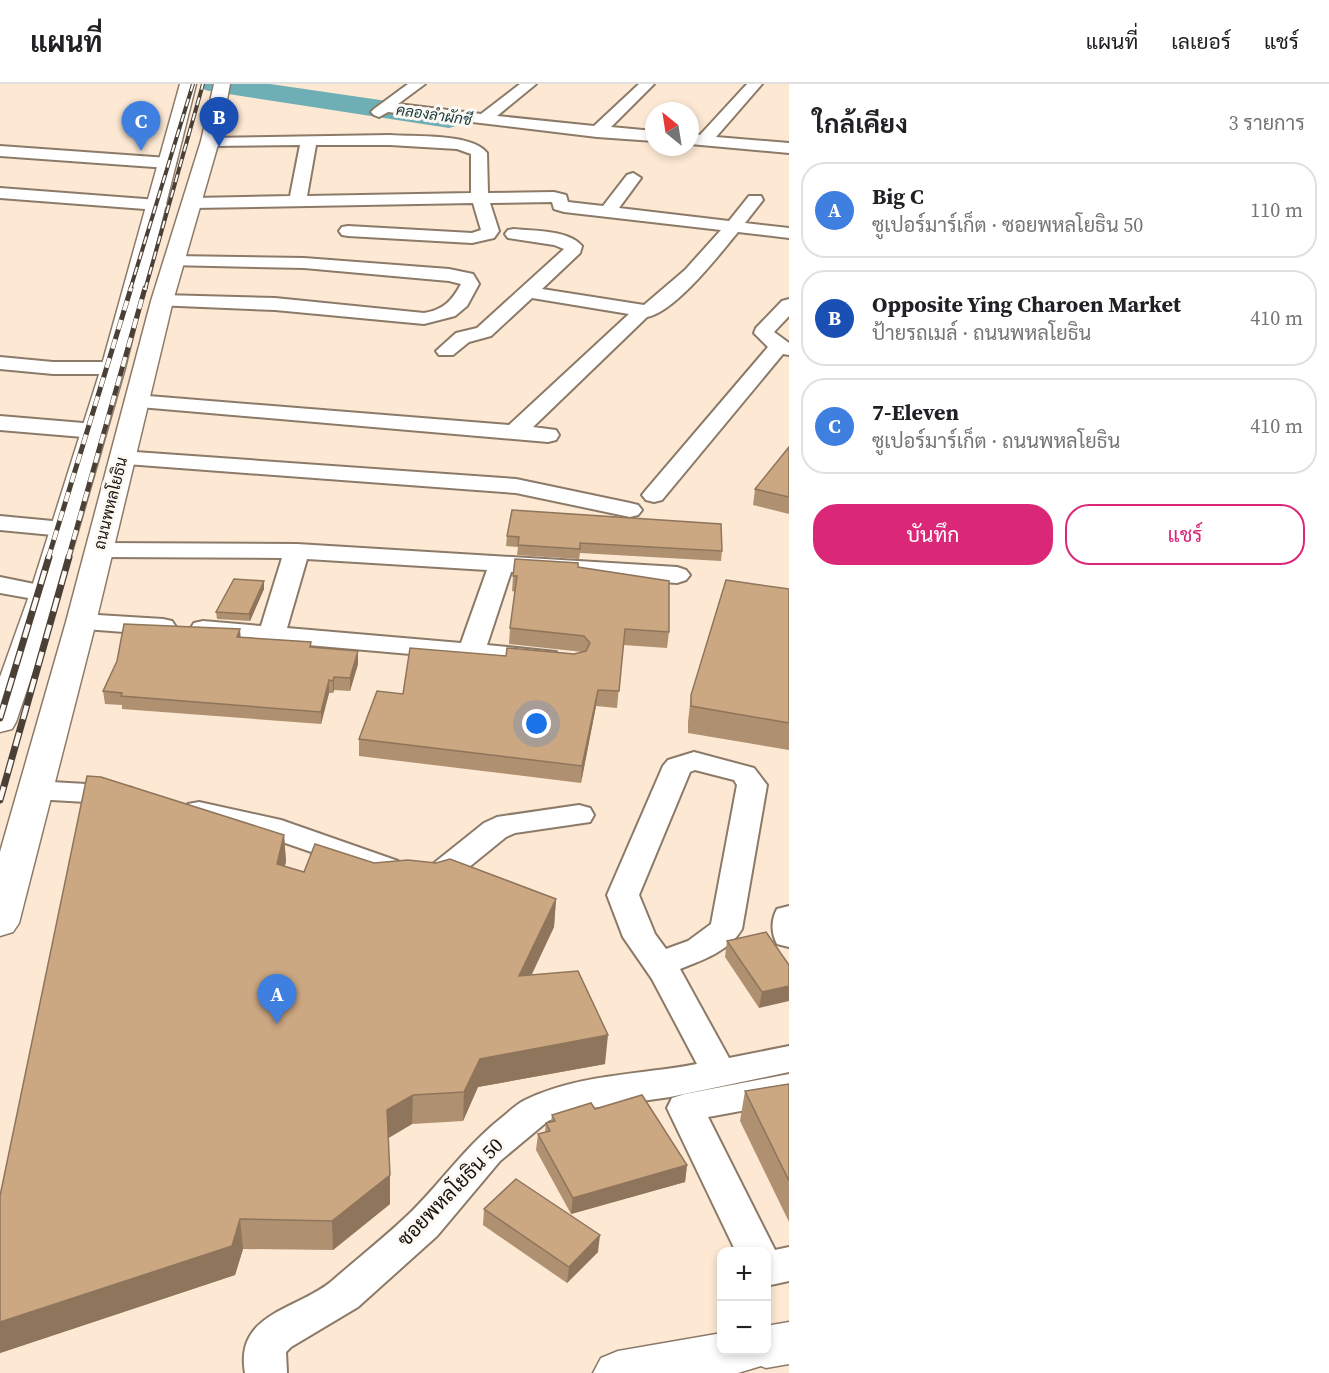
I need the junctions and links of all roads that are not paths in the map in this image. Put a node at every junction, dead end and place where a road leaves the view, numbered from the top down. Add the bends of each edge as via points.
1 (413, 84) edge
2 (530, 84) edge
3 (647, 84) edge
4 (754, 84) edge
5 (188, 85) edge
6 (222, 86) edge
7 (383, 109) junction
8 (484, 119) junction
9 (597, 132) junction
10 (645, 135) edge
11 (699, 137) edge
12 (699, 139) edge
13 (309, 140) junction
14 (365, 140) junction
15 (210, 141) junction
16 (789, 148) edge
17 (0, 151) edge
18 (168, 163) junction
19 (0, 178) edge
20 (633, 178) dead end
21 (0, 193) edge
22 (480, 198) junction
23 (91, 200) junction
24 (755, 200) dead end
25 (297, 202) junction
26 (158, 203) junction
27 (193, 203) junction
28 (607, 212) junction
29 (733, 227) junction
30 (348, 231) dead end
31 (514, 234) dead end
32 (789, 234) edge
33 (174, 261) junction
34 (527, 292) junction
35 (162, 299) junction
36 (132, 300) junction
37 (789, 304) edge
38 (638, 316) dead end
39 (784, 348) edge
40 (446, 351) dead end
41 (0, 363) edge
42 (113, 368) junction
43 (136, 401) junction
44 (0, 423) edge
45 (95, 431) junction
46 (516, 431) junction
47 (548, 435) dead end
48 (121, 458) junction
49 (654, 495) dead end
50 (630, 510) dead end
51 (0, 523) edge
52 (63, 529) junction
53 (99, 550) junction
54 (297, 551) junction
55 (501, 566) junction
56 (676, 575) dead end
57 (0, 585) edge
58 (45, 592) junction
59 (81, 622) junction
60 (272, 633) junction
61 (471, 652) junction
62 (573, 660) edge
63 (0, 722) edge
64 (33, 790) junction
65 (579, 815) dead end
66 (789, 917) edge
67 (0, 922) edge
68 (789, 936) edge
69 (659, 964) junction
70 (789, 1059) edge
71 (720, 1073) junction
72 (789, 1088) edge
73 (754, 1247) edge
74 (789, 1264) edge
75 (771, 1268) edge
76 (789, 1343) edge
77 (771, 1346) edge
78 (720, 1355) edge
79 (266, 1373) edge
80 (618, 1373) edge

1 - 7 street
2 - 8 street
3 - 9 street
4 - 11 street
5 - 18 main road, ถนนพหลโยธิน
6 - 15 main road, ถนนพหลโยธิน
7 - 8 street
7 - 14 street via 364,132
8 - 9 street
9 - 10 street
12 - 16 street
13 - 14 street
13 - 15 street
13 - 25 street
14 - 22 street via 473,148 479,153
15 - 27 main road, ถนนพหลโยธิน
17 - 18 street
18 - 26 main road, ถนนพหลโยธิน
19 - 23 street via 88,186 96,190
20 - 28 street
21 - 23 street
22 - 25 street
22 - 28 street via 554,197 564,207
22 - 30 street via 490,231 483,236
23 - 26 street
24 - 29 street
25 - 27 street
26 - 27 main road
26 - 36 main road, ถนนพหลโยธิน
27 - 33 main road, ถนนพหลโยธิน
28 - 29 street
29 - 32 street
29 - 34 street via 696,270 648,311
31 - 34 street via 558,240 574,249
33 - 35 main road, ถนนพหลโยธิน
33 - 35 street via 304,263 449,275 466,278 470,284 456,308 428,319 274,304
34 - 40 street via 484,332 463,338
35 - 36 main road
35 - 43 main road, ถนนพหลโยธิน
36 - 42 main road, ถนนพหลโยธิน
37 - 39 street via 764,330 769,339
38 - 46 street
39 - 49 street
41 - 42 street
42 - 45 main road, ถนนพหลโยธิน
43 - 46 street
43 - 48 main road, ถนนพหลโยธิน
44 - 45 street
45 - 52 main road, ถนนพหลโยธิน
46 - 47 street
48 - 50 street via 516,486
48 - 53 main road, ถนนพหลโยธิน
51 - 52 street
52 - 58 main road, ถนนพหลโยธิน
53 - 54 street
53 - 59 main road, ถนนพหลโยธิน
54 - 55 street
54 - 60 street
55 - 56 street
55 - 61 street
57 - 58 street
58 - 63 main road, ถนนพหลโยธิน
59 - 60 street
59 - 64 main road, ถนนพหลโยธิน
60 - 61 street
61 - 62 street
64 - 65 street via 113,793 270,827 406,875 436,878 508,824
64 - 67 main road, ถนนพหลโยธิน
66 - 68 street
69 - 69 street via 640,937 623,895 663,798 678,766 693,761 744,774 752,785 726,928 700,949
69 - 71 street
70 - 71 street, ซอยพหลโยธิน 50
71 - 79 street, ซอยพหลโยธิน 50 via 565,1098 535,1111 487,1151 423,1225 344,1295 276,1334 266,1345
72 - 73 street via 685,1108
74 - 75 street
76 - 77 main road
78 - 80 main road

